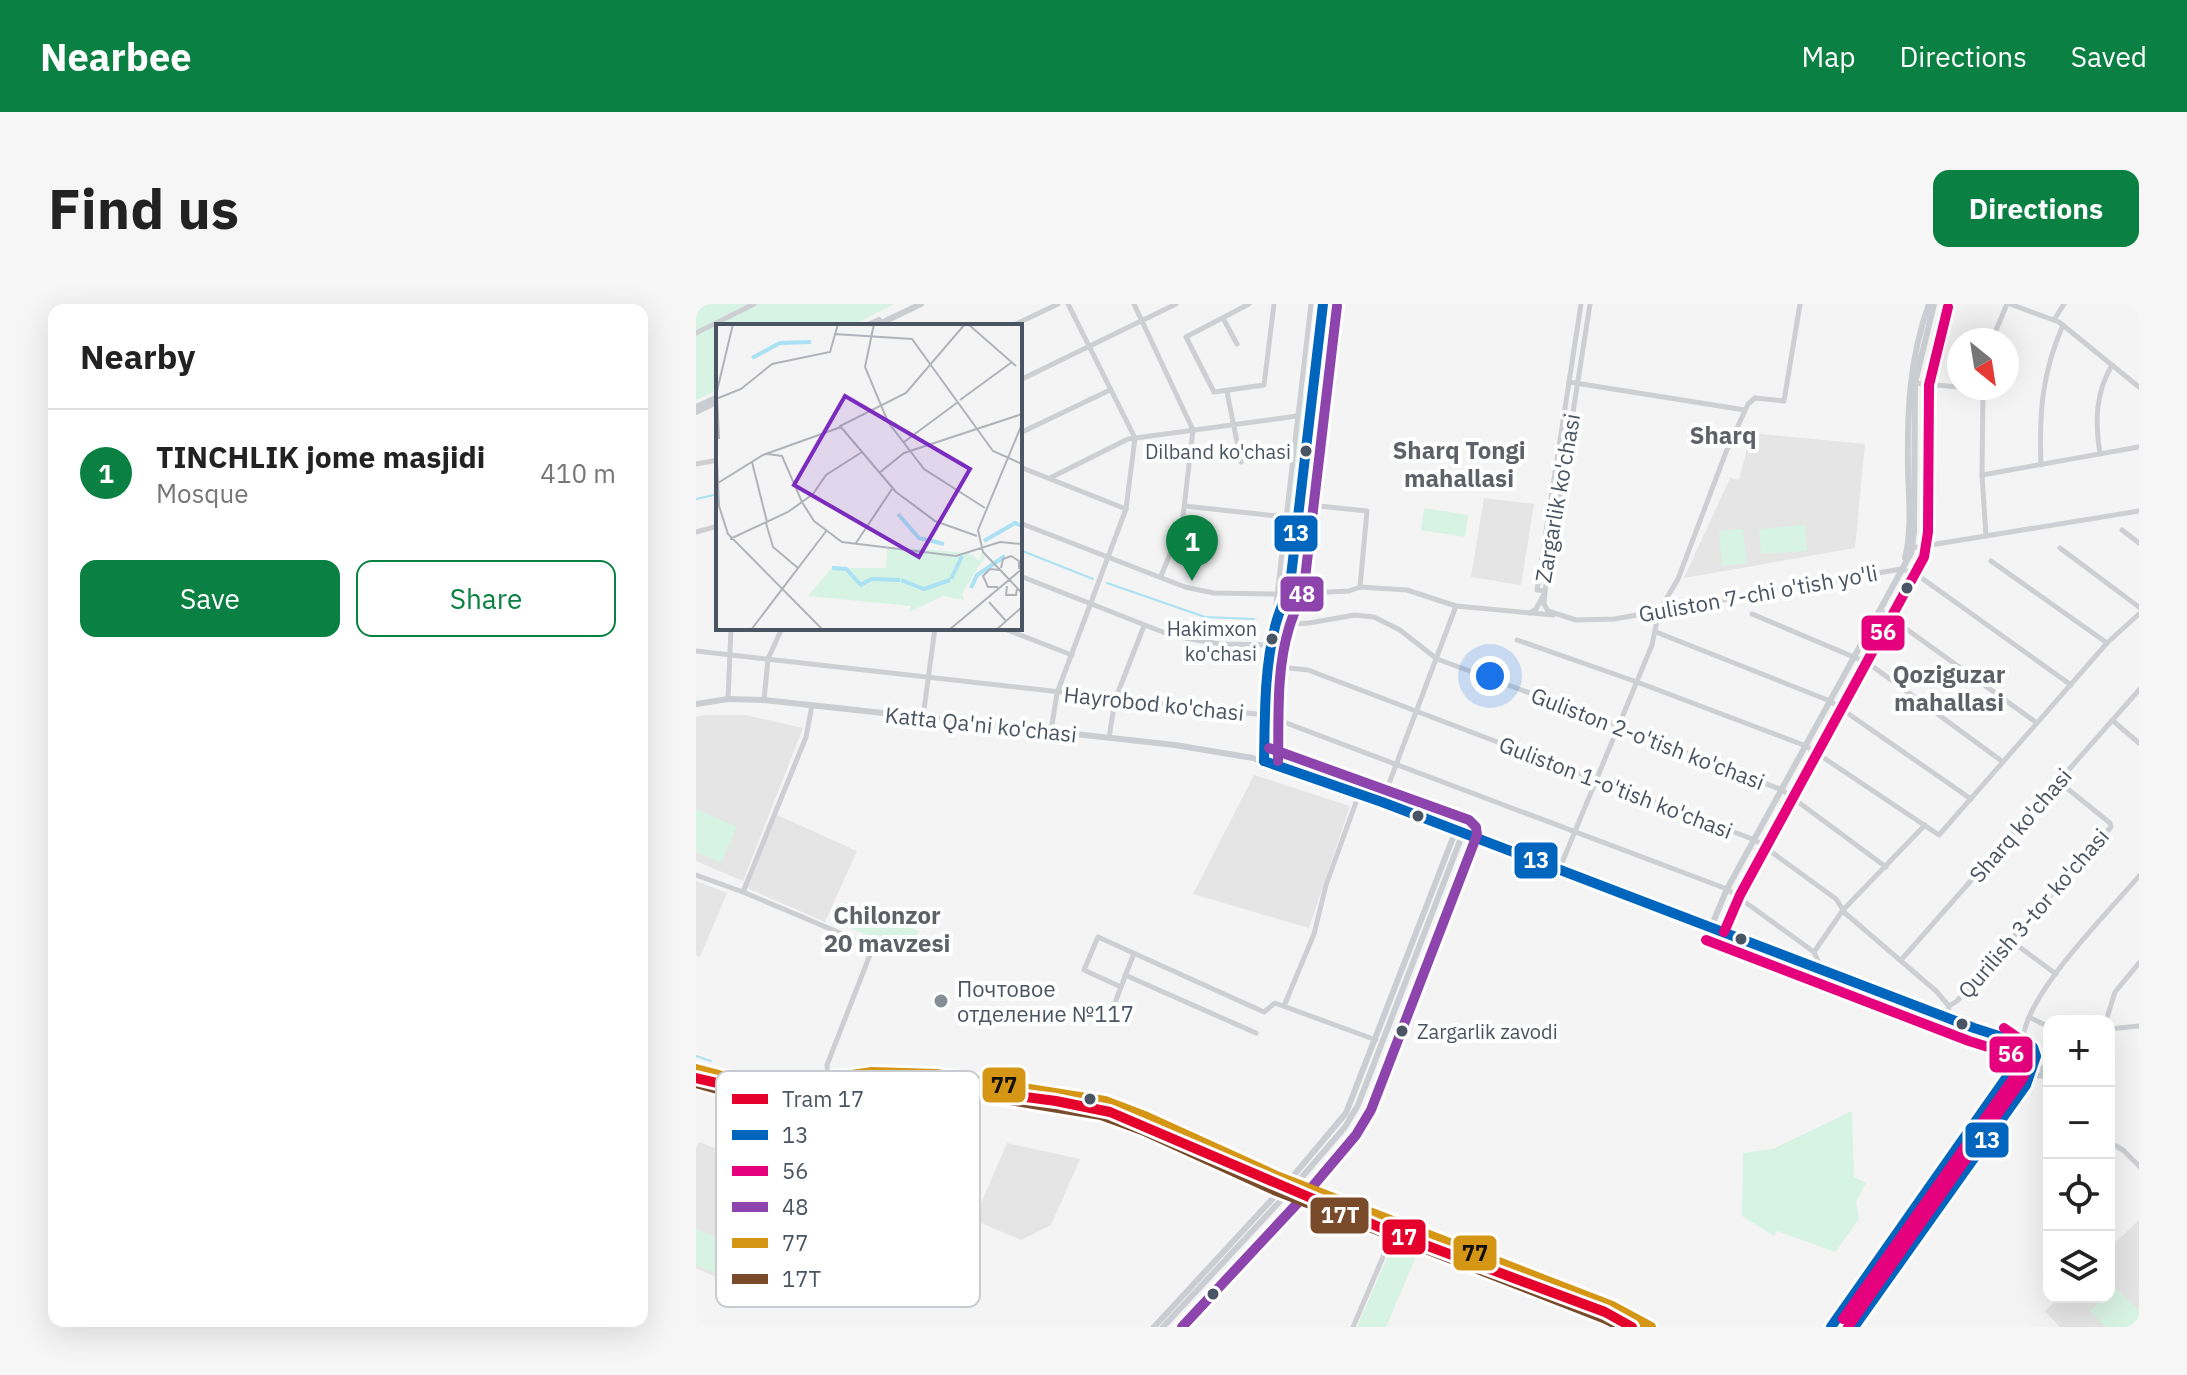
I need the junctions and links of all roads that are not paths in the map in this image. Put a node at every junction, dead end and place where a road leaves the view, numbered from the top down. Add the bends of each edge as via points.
1 (754, 304) edge
2 (911, 304) edge
3 (921, 304) edge
4 (1058, 304) edge
5 (1068, 304) edge
6 (1134, 304) edge
7 (1176, 304) edge
8 (1249, 304) edge
9 (1274, 304) edge
10 (1311, 304) edge
11 (1323, 304) edge
12 (1581, 304) edge
13 (1590, 304) edge
14 (1800, 304) edge
15 (1932, 304) edge
16 (2009, 304) edge
17 (2064, 304) edge
18 (1223, 318) junction
19 (1142, 320) junction
20 (2053, 320) junction
21 (870, 324) edge
22 (879, 324) edge
23 (1016, 324) edge
24 (2063, 325) junction
25 (1998, 328) edge
26 (696, 333) edge
27 (1237, 344) dead end
28 (1089, 346) junction
29 (2112, 365) junction
30 (1022, 379) edge
31 (1569, 382) junction
32 (1912, 383) junction
33 (1577, 384) junction
34 (1947, 386) edge
35 (2139, 387) edge
36 (1301, 389) junction
37 (1110, 390) junction
38 (1313, 390) junction
39 (1227, 392) junction
40 (716, 400) edge
41 (1983, 400) edge
42 (696, 409) edge
43 (1745, 410) junction
44 (1297, 416) junction
45 (1233, 425) junction
46 (1193, 430) junction
47 (1022, 432) edge
48 (1135, 438) junction
49 (2139, 447) edge
50 (2100, 454) junction
51 (716, 460) edge
52 (1241, 462) dead end
53 (696, 464) edge
54 (2041, 465) junction
55 (1022, 468) edge
56 (1982, 475) junction
57 (1050, 478) junction
58 (1300, 504) junction
59 (1185, 506) junction
60 (1126, 509) junction
61 (2139, 511) edge
62 (1286, 517) junction
63 (1022, 524) edge
64 (716, 527) edge
65 (2122, 530) dead end
66 (696, 532) edge
67 (1986, 536) junction
68 (2139, 543) edge
69 (1912, 548) junction
70 (2060, 548) dead end
71 (1108, 557) junction
72 (1281, 559) junction
73 (1293, 560) junction
74 (1991, 561) dead end
75 (1901, 569) junction
76 (1161, 576) junction
77 (1022, 577) edge
78 (1360, 587) junction
79 (1545, 591) junction
80 (1277, 594) junction
81 (1288, 594) junction
82 (1090, 605) junction
83 (1456, 606) junction
84 (2139, 607) edge
85 (1880, 610) junction
86 (1659, 611) junction
87 (1524, 614) junction
88 (1752, 614) dead end
89 (2139, 614) edge
90 (1554, 615) junction
91 (1275, 625) junction
92 (1144, 626) junction
93 (731, 630) edge
94 (781, 630) edge
95 (935, 630) edge
96 (1007, 630) edge
97 (1656, 632) junction
98 (1517, 640) dead end
99 (2107, 643) junction
100 (1271, 645) junction
101 (696, 651) edge
102 (728, 654) junction
103 (1072, 655) junction
104 (1855, 655) junction
105 (768, 659) junction
106 (1437, 659) junction
107 (1269, 666) junction
108 (930, 676) junction
109 (1637, 682) junction
110 (2071, 685) junction
111 (2139, 690) edge
112 (1057, 693) junction
113 (728, 699) junction
114 (764, 700) junction
115 (1115, 700) junction
116 (1830, 701) junction
117 (696, 704) edge
118 (812, 705) junction
119 (1417, 711) junction
120 (1265, 715) junction
121 (923, 717) junction
122 (2112, 720) junction
123 (2037, 723) junction
124 (1617, 725) junction
125 (1051, 731) junction
126 (1109, 738) junction
127 (2139, 743) edge
128 (1806, 746) junction
129 (1264, 761) junction
130 (2003, 762) junction
131 (1395, 765) junction
132 (1594, 780) junction
133 (2058, 781) junction
134 (1782, 790) junction
135 (1359, 794) junction
136 (1971, 799) junction
137 (1382, 802) junction
138 (1925, 825) junction
139 (1459, 832) junction
140 (1573, 833) junction
141 (1755, 840) junction
142 (1886, 867) junction
143 (1559, 870) junction
144 (696, 875) edge
145 (2139, 876) edge
146 (1727, 889) junction
147 (743, 892) junction
148 (1843, 910) junction
149 (1711, 927) junction
150 (2010, 940) junction
151 (1814, 952) junction
152 (1134, 953) junction
153 (1901, 960) junction
154 (2139, 963) edge
155 (1816, 969) junction
156 (2056, 974) junction
157 (1125, 975) junction
158 (1121, 987) junction
159 (1284, 1006) junction
160 (1949, 1006) junction
161 (1111, 1013) dead end
162 (2108, 1015) edge
163 (2029, 1017) junction
164 (1947, 1018) junction
165 (2043, 1024) edge
166 (2139, 1026) edge
167 (1974, 1028) junction
168 (2115, 1028) edge
169 (2023, 1032) junction
170 (1256, 1033) dead end
171 (2013, 1040) junction
172 (1379, 1041) junction
173 (2023, 1045) junction
174 (2017, 1055) junction
175 (2035, 1058) junction
176 (2024, 1064) junction
177 (2032, 1069) junction
178 (827, 1071) edge
179 (696, 1072) edge
180 (2043, 1073) edge
181 (716, 1076) edge
182 (2043, 1077) edge
183 (2043, 1078) edge
184 (980, 1080) edge
185 (2029, 1080) junction
186 (980, 1088) edge
187 (2115, 1145) edge
188 (2139, 1166) edge
189 (1290, 1186) junction
190 (1396, 1226) junction
191 (1154, 1327) edge
192 (1163, 1327) edge
193 (1353, 1327) edge
194 (1641, 1327) edge
195 (1651, 1327) edge
196 (1831, 1327) edge
197 (1854, 1327) edge

1 - 26 street
2 - 21 main road
3 - 22 main road
4 - 23 street
5 - 28 street
6 - 19 street
7 - 19 street
8 - 18 street
9 - 39 street via 1264,385
10 - 36 street
11 - 38 street
12 - 31 street, Zargarlik ko'chasi
13 - 33 street, Zargarlik ko'chasi
14 - 43 street via 1784,401 1755,398
15 - 32 main road
16 - 20 street
16 - 25 street
17 - 20 street
18 - 27 street
18 - 39 street via 1186,337 1214,392
19 - 28 street
19 - 46 street
20 - 24 street
24 - 29 street
24 - 54 street via 2042,392
28 - 30 street
28 - 37 street
29 - 35 street
29 - 50 street via 2096,409
31 - 33 street
31 - 79 street, Zargarlik ko'chasi via 1537,590
32 - 34 street
32 - 69 main road
32 - 75 main road via 1909,531
33 - 43 street
33 - 79 street, Zargarlik ko'chasi
36 - 38 street
36 - 44 street
37 - 47 street
37 - 48 street
38 - 58 street
39 - 45 street
40 - 42 main road
41 - 56 street
43 - 86 street via 1678,579
44 - 45 street
44 - 62 street
45 - 46 street
45 - 52 street
46 - 48 street
46 - 59 street
48 - 57 street
48 - 60 street
49 - 50 street
50 - 54 street
51 - 53 street
54 - 56 street
55 - 57 street
56 - 67 street
57 - 60 street
58 - 73 street
58 - 78 street via 1367,511
59 - 62 street
59 - 76 street
60 - 71 street
61 - 67 street
62 - 72 street
63 - 71 street
64 - 66 street
65 - 68 street
67 - 69 street
69 - 75 main road
70 - 84 street
71 - 76 street
71 - 82 street
72 - 73 street
72 - 80 street
73 - 81 street
74 - 99 street
75 - 85 main road
75 - 86 street, Guliston 7-chi o'tish yo'li
75 - 110 street, Guliston 7-chi o'tish yo'li via 1916,574
76 - 80 street via 1214,593
77 - 82 street
78 - 81 street, Guliston 7-chi o'tish yo'li
78 - 83 street, Guliston 7-chi o'tish yo'li via 1407,590
79 - 87 street via 1534,611
79 - 90 street via 1545,608
80 - 91 street
81 - 91 street
82 - 92 street
82 - 103 street
83 - 87 street, Guliston 7-chi o'tish yo'li
83 - 106 street
85 - 104 main road
85 - 123 street
86 - 90 street, Guliston 7-chi o'tish yo'li via 1589,620
86 - 97 street
87 - 90 street, Guliston 7-chi o'tish yo'li
88 - 104 street
89 - 99 street
91 - 100 street
91 - 106 street, Guliston 2-o'tish ko'chasi via 1374,617
92 - 100 street via 1204,642
92 - 115 street
93 - 102 street
94 - 105 street
95 - 108 street
96 - 103 street
97 - 109 street
97 - 116 street
98 - 109 street
99 - 110 street
100 - 107 street
101 - 102 street, Hayrobod ko'chasi
102 - 105 street, Hayrobod ko'chasi
102 - 113 street
103 - 112 street
104 - 116 main road
104 - 130 street
105 - 108 street, Hayrobod ko'chasi
105 - 114 street
106 - 119 street
106 - 124 street, Guliston 2-o'tish ko'chasi
107 - 119 street, Guliston 1-o'tish ko'chasi via 1308,670
107 - 120 street
108 - 112 street, Hayrobod ko'chasi
108 - 121 street
109 - 124 street
109 - 128 street
110 - 123 street
111 - 122 street, Sharq ko'chasi
112 - 115 street, Hayrobod ko'chasi
112 - 125 street
113 - 114 main road, Katta Qa'ni ko'chasi
113 - 117 main road, Katta Qa'ni ko'chasi
114 - 118 main road, Katta Qa'ni ko'chasi
115 - 120 street, Hayrobod ko'chasi
115 - 126 street
116 - 128 main road
116 - 136 street
118 - 121 main road, Katta Qa'ni ko'chasi
118 - 147 street via 806,737
119 - 131 street
119 - 132 street, Guliston 1-o'tish ko'chasi
120 - 129 street
120 - 131 street, Hayrobod ko'chasi
121 - 125 main road, Katta Qa'ni ko'chasi
122 - 127 street
122 - 133 street, Sharq ko'chasi
123 - 130 street
124 - 132 street
124 - 134 street, Guliston 2-o'tish ko'chasi
125 - 126 main road, Katta Qa'ni ko'chasi
126 - 129 main road, Katta Qa'ni ko'chasi
128 - 134 main road
128 - 138 street
129 - 135 main road, Katta Qa'ni ko'chasi
130 - 136 street
131 - 137 street
131 - 140 street, Hayrobod ko'chasi
132 - 140 street
132 - 141 street, Guliston 1-o'tish ko'chasi
133 - 150 street, Qurilish 3-tor ko'chasi via 2112,825
133 - 153 street, Sharq ko'chasi
134 - 141 main road
134 - 142 street, Guliston 2-o'tish ko'chasi
135 - 137 main road, Katta Qa'ni ko'chasi
135 - 159 street via 1314,934
136 - 138 street via 1939,835
137 - 139 main road, Katta Qa'ni ko'chasi
138 - 142 street
139 - 143 main road, Katta Qa'ni ko'chasi
139 - 172 main road
140 - 143 street
140 - 146 street, Hayrobod ko'chasi
141 - 146 main road
141 - 148 street, Guliston 1-o'tish ko'chasi via 1836,899
142 - 148 street
143 - 149 main road, Katta Qa'ni ko'chasi
144 - 147 street
145 - 156 street
146 - 149 main road
146 - 151 street, Hayrobod ko'chasi
147 - 178 street via 873,947
148 - 151 street
148 - 153 street, Guliston 1-o'tish ko'chasi
149 - 155 main road, Katta Qa'ni ko'chasi
150 - 156 street
150 - 160 street, Qurilish 3-tor ko'chasi
151 - 155 street
152 - 157 street
152 - 158 street via 1098,937 1084,970
152 - 159 street via 1264,1012 1275,1003
153 - 160 street, Guliston 1-o'tish ko'chasi
154 - 162 street via 2115,992
155 - 164 main road, Katta Qa'ni ko'chasi
156 - 163 street
157 - 158 street
157 - 170 street
158 - 161 street
159 - 172 street
160 - 164 street, Qurilish 3-tor ko'chasi
163 - 165 street
163 - 169 street
164 - 167 main road, Katta Qa'ni ko'chasi
166 - 168 street
167 - 171 main road
167 - 174 main road
169 - 171 street
169 - 173 street
171 - 173 main road
172 - 189 main road via 1346,1113
173 - 174 main road
173 - 175 main road via 2033,1047
174 - 176 main road
174 - 196 main road via 2009,1074
175 - 176 main road
175 - 177 main road
175 - 180 street
176 - 177 street
177 - 182 street
177 - 185 main road
179 - 181 main road
183 - 185 main road
184 - 189 main road via 1126,1108
185 - 197 main road
186 - 189 main road via 1089,1104
187 - 188 street
189 - 190 main road
189 - 191 main road
189 - 192 main road
190 - 193 street
190 - 194 main road
190 - 195 main road via 1612,1306

